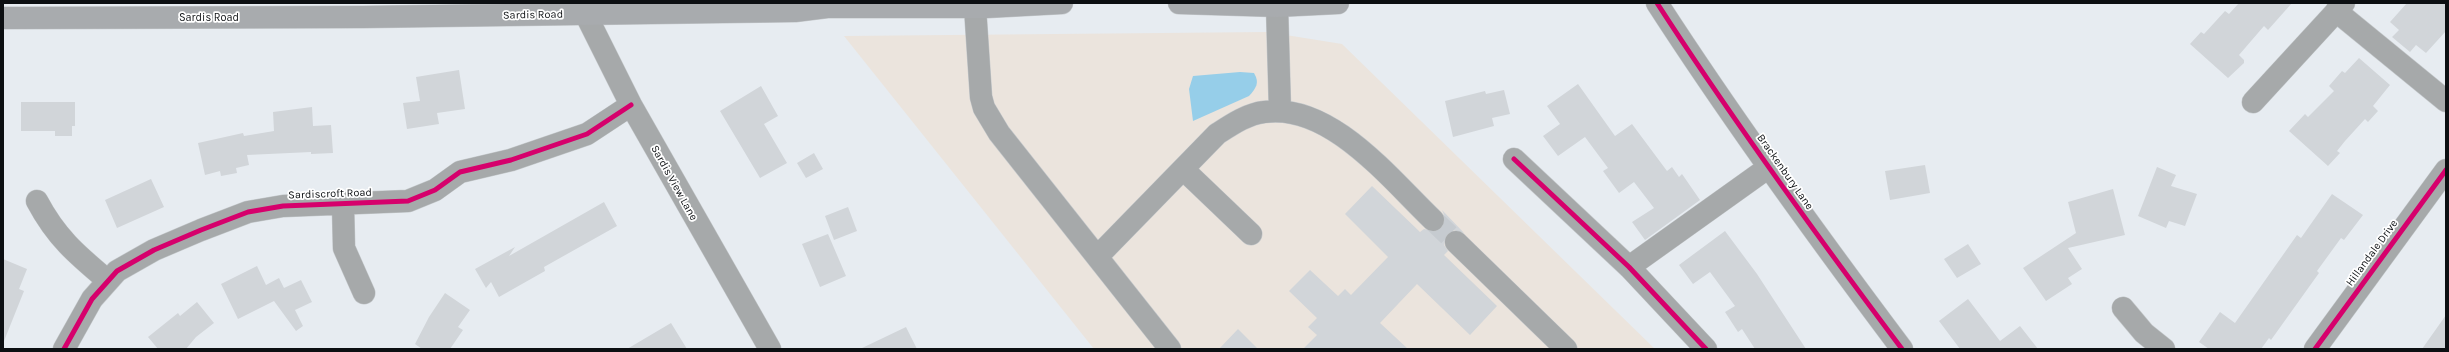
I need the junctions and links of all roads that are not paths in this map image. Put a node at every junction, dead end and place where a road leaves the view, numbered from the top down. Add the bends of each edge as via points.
1 (1062, 3) edge
2 (1179, 3) edge
3 (1338, 3) edge
4 (1657, 3) edge
5 (983, 6) edge
6 (1277, 6) junction
7 (2340, 7) edge
8 (582, 8) edge
9 (3, 18) edge
10 (2253, 102) dead end
11 (2446, 102) edge
12 (631, 105) junction
13 (1280, 111) junction
14 (1514, 159) dead end
15 (1769, 167) junction
16 (1183, 169) junction
17 (2446, 170) edge
18 (37, 200) dead end
19 (343, 205) junction
20 (1433, 220) tunnel mouth
21 (1251, 234) dead end
22 (1456, 242) tunnel mouth
23 (1098, 256) junction
24 (1629, 267) junction
25 (107, 280) junction
26 (364, 293) dead end
27 (2123, 308) dead end
28 (64, 349) edge
29 (770, 349) edge
30 (1170, 349) edge
31 (1566, 349) edge
32 (1706, 349) edge
33 (1902, 349) edge
34 (2164, 349) edge
35 (2315, 349) edge

1 - 5 main road, Sardis Road
2 - 6 main road
3 - 6 main road
4 - 15 street, Brackenbury Lane
5 - 8 main road, Sardis Road via 827,7 795,12
5 - 23 street via 981,97 984,108 999,133
6 - 13 street
7 - 10 street
7 - 11 street
8 - 9 main road, Sardis Road
8 - 12 street, Sardis View Lane
12 - 19 street, Sardiscroft Road via 587,134 511,160 460,172 434,190 408,200
12 - 29 street, Sardis View Lane
13 - 16 street via 1263,112 1235,122 1217,134
13 - 20 street via 1307,116 1324,123 1351,141
14 - 24 street
15 - 24 street
15 - 33 street, Brackenbury Lane
16 - 21 street
16 - 23 street
17 - 35 street, Hillandale Drive
18 - 25 street via 47,220 65,244
19 - 25 street, Sardiscroft Road via 283,206 248,212 154,250 129,263
19 - 26 street via 344,248
22 - 31 street
23 - 30 street
24 - 32 street
25 - 28 street, Sardiscroft Road via 92,299
27 - 34 street via 2144,334

